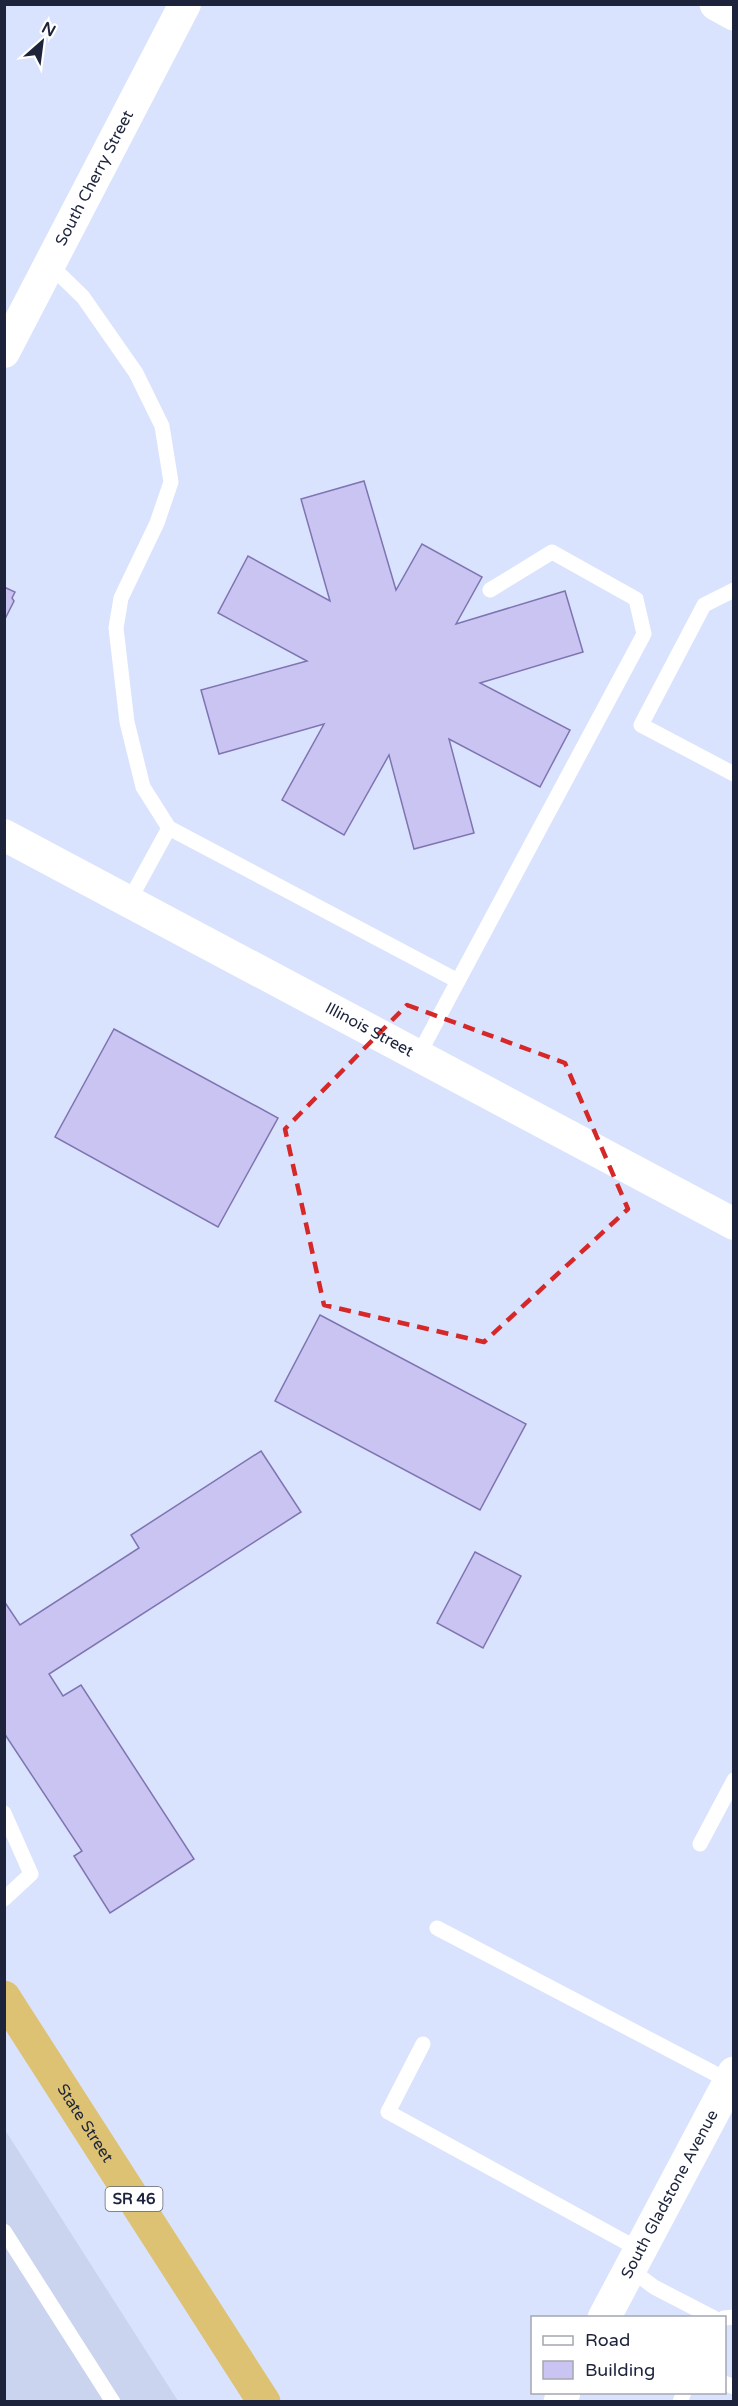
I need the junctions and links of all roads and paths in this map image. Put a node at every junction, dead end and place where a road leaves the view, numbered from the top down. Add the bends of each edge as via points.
1 (184, 4) edge
2 (716, 4) edge
3 (734, 14) edge
4 (50, 265) junction
5 (4, 352) edge
6 (490, 590) dead end
7 (733, 590) edge
8 (734, 774) edge
9 (169, 828) junction
10 (4, 835) edge
11 (129, 901) junction
12 (458, 981) junction
13 (418, 1056) junction
14 (734, 1224) edge
15 (734, 1780) edge
16 (4, 1814) edge
17 (700, 1844) dead end
18 (4, 1899) edge
19 (437, 1928) dead end
20 (4, 1997) edge
21 (423, 2044) dead end
22 (731, 2077) edge
23 (4, 2231) edge
24 (635, 2260) junction
25 (605, 2316) edge
26 (710, 2316) edge
27 (113, 2402) edge
28 (264, 2402) edge

1 - 4 street, South Cherry Street
2 - 3 street
4 - 5 street, South Cherry Street
4 - 9 lane via 83,297 129,363 162,426 171,482 121,598 116,628 128,722 143,787
6 - 12 lane via 552,552 636,599 644,634
7 - 8 lane via 704,605 641,725
9 - 11 lane
9 - 12 lane
10 - 11 street, Illinois Street
11 - 13 street, Illinois Street
12 - 13 lane
13 - 14 street, Illinois Street
15 - 17 lane
16 - 18 lane via 31,1874
19 - 22 lane
20 - 28 highway, State Street / SR 46
21 - 24 lane via 388,2112
22 - 24 street, South Gladstone Avenue
23 - 27 lane
24 - 25 street, South Gladstone Avenue
24 - 26 lane via 654,2287

